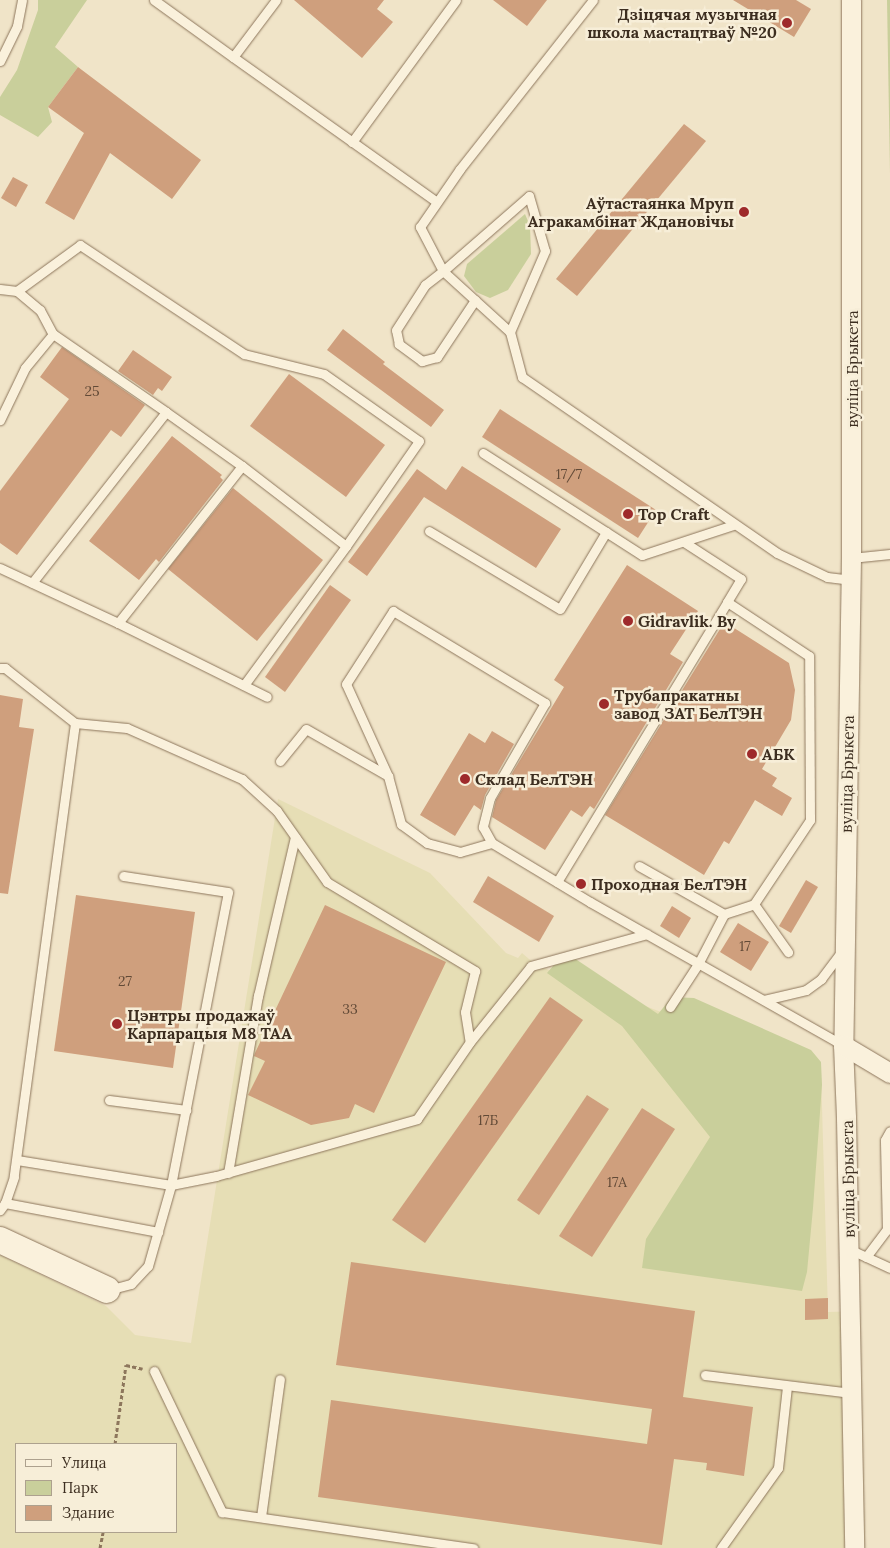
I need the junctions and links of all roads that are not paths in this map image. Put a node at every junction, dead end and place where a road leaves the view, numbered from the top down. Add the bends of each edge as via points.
1 (154, 0) edge
2 (276, 0) edge
3 (456, 0) edge
4 (593, 0) edge
5 (852, 0) edge
6 (21, 1) edge
7 (4, 49) edge
8 (233, 58) junction
9 (0, 61) edge
10 (352, 142) junction
11 (437, 202) junction
12 (443, 271) junction
13 (0, 289) edge
14 (17, 290) junction
15 (475, 300) junction
16 (510, 332) junction
17 (53, 334) junction
18 (4, 405) edge
19 (166, 412) junction
20 (0, 420) edge
21 (483, 453) dead end
22 (242, 466) junction
23 (734, 525) junction
24 (429, 531) dead end
25 (606, 532) junction
26 (684, 542) junction
27 (346, 546) junction
28 (890, 554) edge
29 (851, 558) junction
30 (0, 568) edge
31 (850, 580) junction
32 (32, 583) junction
33 (728, 602) junction
34 (118, 623) junction
35 (0, 668) edge
36 (244, 685) junction
37 (267, 697) dead end
38 (75, 723) junction
39 (280, 761) dead end
40 (388, 776) junction
41 (295, 837) junction
42 (492, 843) junction
43 (639, 866) dead end
44 (123, 876) dead end
45 (557, 882) junction
46 (754, 904) junction
47 (724, 914) junction
48 (647, 934) junction
49 (844, 946) junction
50 (788, 952) dead end
51 (698, 964) junction
52 (764, 1000) junction
53 (670, 1007) dead end
54 (470, 1042) junction
55 (843, 1045) junction
56 (890, 1073) edge
57 (108, 1100) dead end
58 (186, 1110) junction
59 (890, 1132) edge
60 (17, 1160) junction
61 (228, 1173) junction
62 (171, 1186) junction
63 (3, 1207) edge
64 (888, 1227) edge
65 (158, 1232) junction
66 (0, 1240) edge
67 (849, 1249) junction
68 (866, 1256) junction
69 (890, 1268) edge
70 (107, 1290) joint
71 (154, 1371) road end
72 (706, 1375) dead end
73 (280, 1380) dead end
74 (787, 1386) junction
75 (851, 1392) junction
76 (261, 1518) junction
77 (473, 1548) edge
78 (721, 1548) edge
79 (854, 1548) edge

1 - 8 lane
2 - 8 lane
3 - 10 lane
4 - 11 lane
5 - 29 street, вуліца Брыкета
6 - 7 lane via 17,26
7 - 9 lane
8 - 10 lane
10 - 11 lane
11 - 12 lane via 420,227
12 - 15 lane
12 - 15 lane via 425,286 396,330 399,344 422,361 436,357
12 - 16 lane via 529,196 545,251
13 - 14 lane
14 - 17 lane via 40,310
14 - 27 lane via 80,245 244,354 324,374 419,441
15 - 16 lane
16 - 23 lane via 522,377
17 - 18 lane via 25,368
17 - 19 lane
18 - 20 lane
19 - 22 lane
19 - 32 lane
21 - 25 lane
22 - 27 lane
22 - 34 lane
23 - 26 lane
23 - 31 lane via 777,553 827,578
24 - 25 lane via 560,609
25 - 26 lane via 642,555
26 - 33 lane via 741,579
27 - 36 lane
28 - 29 lane
29 - 31 street, вуліца Брыкета
30 - 32 lane
31 - 49 street, вуліца Брыкета
32 - 34 lane
33 - 45 lane
33 - 46 lane via 809,656 810,820
34 - 36 lane
35 - 38 lane via 5,668
36 - 37 lane
38 - 41 lane via 127,728 242,779 277,811
38 - 60 lane
39 - 40 lane via 306,729
40 - 42 lane via 401,824 427,843 460,852
40 - 42 lane via 346,684 393,611 545,703 490,798 483,826
41 - 54 lane via 327,882 475,971 465,1012
41 - 61 lane via 258,996
42 - 45 lane
43 - 47 lane
44 - 58 lane via 228,892
45 - 48 lane
46 - 47 lane
46 - 50 lane
47 - 51 lane
48 - 51 lane
48 - 54 lane via 531,966
49 - 52 lane via 822,978 806,990
49 - 55 street, вуліца Брыкета
51 - 52 lane
51 - 53 lane
52 - 55 lane
54 - 61 lane via 417,1119
55 - 56 street
55 - 67 street, вуліца Брыкета
57 - 58 lane
58 - 62 lane
59 - 64 lane via 885,1140
60 - 62 lane
60 - 63 lane
61 - 62 lane
62 - 65 lane
63 - 65 lane
64 - 68 lane
65 - 70 lane via 148,1266 131,1284
66 - 70 street
67 - 68 lane
67 - 75 street, вуліца Брыкета
68 - 69 lane
71 - 76 lane via 222,1512
72 - 74 lane
73 - 76 lane
74 - 75 lane
74 - 78 lane via 778,1468
75 - 79 street, вуліца Брыкета
76 - 77 lane

